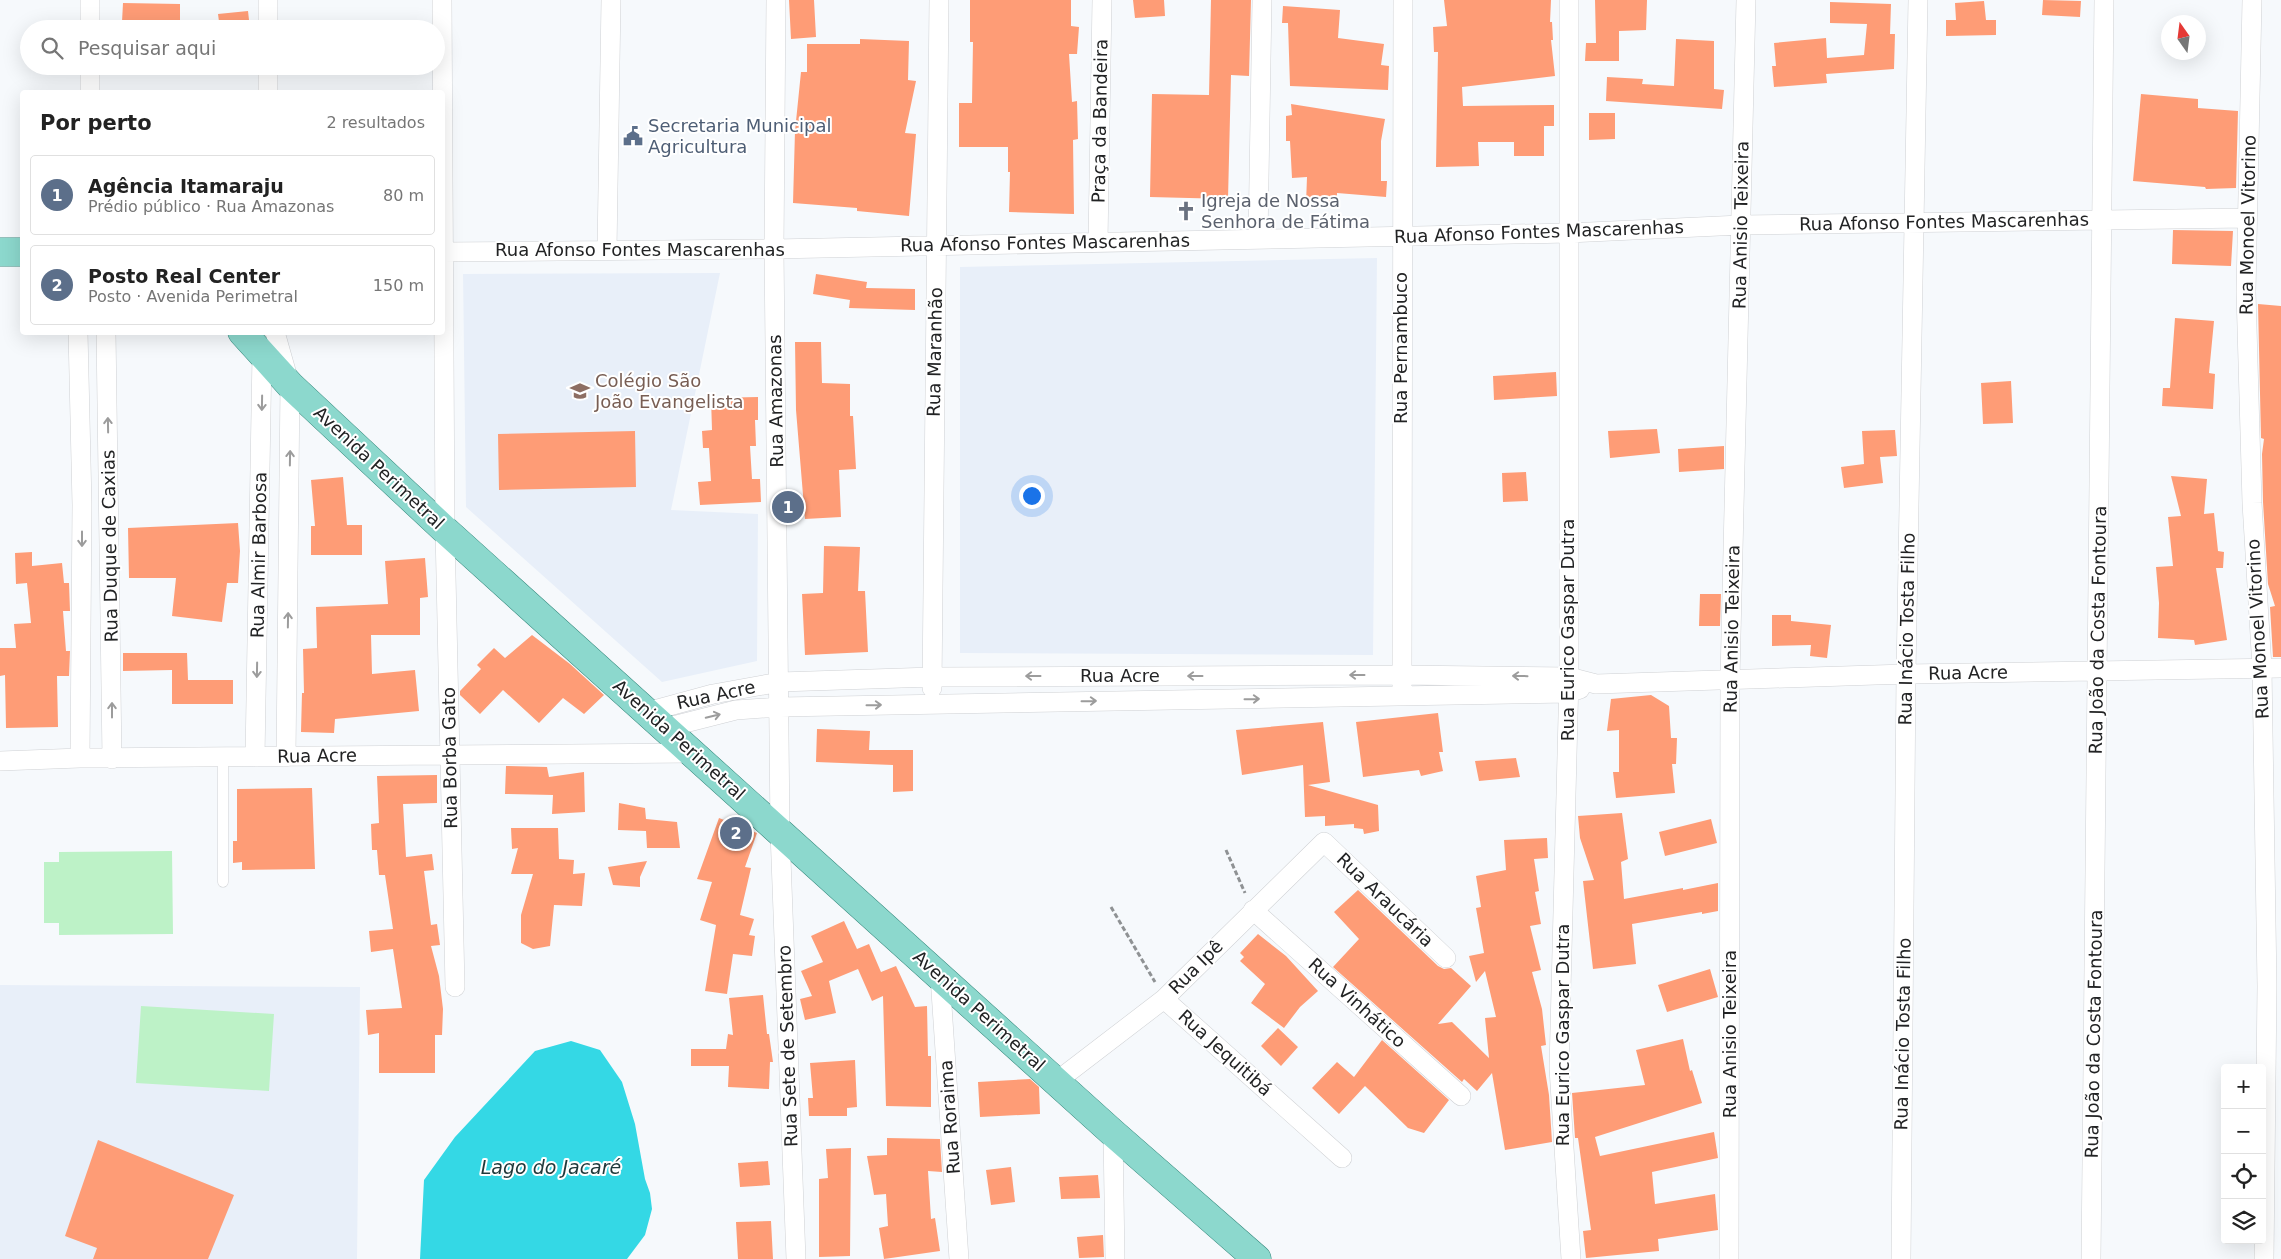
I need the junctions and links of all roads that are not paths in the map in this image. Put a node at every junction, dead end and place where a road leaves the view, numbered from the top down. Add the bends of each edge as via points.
1 (90, 0) edge
2 (268, 0) edge
3 (442, 0) edge
4 (611, 0) edge
5 (776, 0) edge
6 (939, 0) edge
7 (1102, 0) edge
8 (1262, 0) edge
9 (1403, 0) edge
10 (1570, 0) edge
11 (1746, 0) edge
12 (1918, 0) edge
13 (2104, 0) edge
14 (2252, 0) edge
15 (90, 20) edge
16 (268, 20) edge
17 (442, 20) edge
18 (90, 75) edge
19 (268, 75) edge
20 (442, 75) edge
21 (90, 90) edge
22 (268, 90) edge
23 (442, 90) edge
24 (2246, 218) junction
25 (2101, 221) junction
26 (1914, 223) junction
27 (1741, 225) junction
28 (1568, 233) junction
29 (1401, 236) junction
30 (1258, 238) junction
31 (1098, 242) junction
32 (936, 245) junction
33 (774, 249) junction
34 (607, 250) junction
35 (0, 252) edge
36 (20, 252) edge
37 (445, 252) edge
38 (78, 335) edge
39 (106, 335) edge
40 (252, 335) edge
41 (444, 335) edge
42 (271, 341) edge
43 (290, 385) junction
44 (82, 505) junction
45 (110, 505) junction
46 (445, 530) junction
47 (2262, 668) junction
48 (2281, 668) edge
49 (2097, 671) junction
50 (1906, 674) junction
51 (1401, 675) junction
52 (932, 677) junction
53 (1730, 678) junction
54 (780, 682) junction
55 (1568, 685) junction
56 (1403, 696) junction
57 (932, 704) junction
58 (780, 707) junction
59 (656, 720) junction
60 (693, 753) junction
61 (449, 755) junction
62 (223, 757) junction
63 (255, 757) junction
64 (286, 757) junction
65 (80, 758) junction
66 (112, 759) junction
67 (0, 761) edge
68 (780, 832) junction
69 (1324, 842) joint
70 (222, 882) dead end
71 (1253, 910) junction
72 (1446, 958) dead end
73 (940, 976) junction
74 (455, 987) dead end
75 (1164, 999) junction
76 (1057, 1081) junction
77 (1461, 1096) dead end
78 (1112, 1133) junction
79 (1342, 1158) dead end
80 (796, 1259) edge
81 (959, 1259) edge
82 (1115, 1259) edge
83 (1257, 1259) edge
84 (1571, 1259) edge
85 (1729, 1259) edge
86 (1901, 1259) edge
87 (2091, 1259) edge
88 (2264, 1259) edge

1 - 15 street
2 - 16 street
3 - 17 street, Rua Borba Gato
4 - 34 street
5 - 33 street, Rua Amazonas
6 - 32 street, Rua Maranhão
7 - 31 street, Praça da Bandeira
8 - 30 street
9 - 29 street, Rua Pernambuco
10 - 28 street, Rua Eurico Gaspar Dutra
11 - 27 street, Rua Anisio Teixeira
12 - 26 street, Rua Inácio Tosta Filho
13 - 25 street, Rua João da Costa Fontoura
14 - 24 street, Rua Monoel Vitorino
18 - 21 street
19 - 22 street
20 - 23 street, Rua Borba Gato
24 - 25 street, Rua Afonso Fontes Mascarenhas
24 - 47 street, Rua Monoel Vitorino via 2252,503
25 - 26 street, Rua Afonso Fontes Mascarenhas
25 - 49 street, Rua João da Costa Fontoura
26 - 27 street, Rua Afonso Fontes Mascarenhas
26 - 50 street, Rua Inácio Tosta Filho
27 - 28 street, Rua Afonso Fontes Mascarenhas
27 - 53 street, Rua Anisio Teixeira
28 - 29 street, Rua Afonso Fontes Mascarenhas
28 - 55 street, Rua Eurico Gaspar Dutra
29 - 30 street, Rua Afonso Fontes Mascarenhas
29 - 51 street, Rua Pernambuco
30 - 31 street, Rua Afonso Fontes Mascarenhas
31 - 32 street, Rua Afonso Fontes Mascarenhas
32 - 33 street, Rua Afonso Fontes Mascarenhas
32 - 52 street, Rua Maranhão
33 - 34 street, Rua Afonso Fontes Mascarenhas
33 - 54 street, Rua Amazonas
34 - 37 street, Rua Afonso Fontes Mascarenhas
35 - 36 main road
38 - 44 street, Rua Duque de Caxias
45 -> 39 street, Rua Duque de Caxias
40 - 42 main road, Avenida Perimetral
41 - 46 street, Rua Borba Gato
42 - 43 main road, Avenida Perimetral
42 -> 63 street, Rua Almir Barbosa
43 - 46 main road, Avenida Perimetral
64 -> 43 street, Rua Almir Barbosa
44 - 45 street
44 -> 65 street, Rua Duque de Caxias
66 -> 45 street, Rua Duque de Caxias
46 - 59 main road, Avenida Perimetral
46 - 61 street, Rua Borba Gato
47 - 48 street, Rua Acre
47 - 49 street, Rua Acre
47 - 88 street, Rua Monoel Vitorino via 2267,986
49 - 50 street, Rua Acre
49 - 87 street, Rua João da Costa Fontoura
50 - 53 street, Rua Acre
50 - 86 street, Rua Inácio Tosta Filho
51 -> 52 street, Rua Acre
55 -> 51 street, Rua Acre
51 - 56 street, Rua Pernambuco
52 - 54 street, Rua Acre
52 - 57 street, Rua Maranhão
53 - 55 street, Rua Acre
53 - 85 street, Rua Anisio Teixeira
54 - 58 street, Rua Amazonas
54 - 59 street, Rua Acre via 713,694
55 - 56 street, Rua Acre
55 - 84 street, Rua Eurico Gaspar Dutra via 1559,1068
57 -> 56 street, Rua Acre
58 -> 57 street, Rua Acre
59 -> 58 street, Rua Acre
58 - 68 street, Rua Amazonas
59 - 60 main road, Avenida Perimetral
60 - 61 street, Rua Acre
60 - 68 main road, Avenida Perimetral
61 - 64 street, Rua Acre
61 - 74 street, Rua Borba Gato
62 - 63 street, Rua Acre
62 - 66 street, Rua Acre
62 - 70 lane
63 - 64 street, Rua Acre
65 - 66 street, Rua Acre
65 - 67 street, Rua Acre
68 - 73 main road, Avenida Perimetral
68 - 80 street, Rua Sete de Setembro
69 - 71 street, Rua Ipê
69 - 72 street, Rua Araucária
71 - 75 street, Rua Ipê
71 - 77 street, Rua Vinhático
73 - 76 main road, Avenida Perimetral
73 - 81 street, Rua Roraima
75 - 76 street, Rua Ipê
75 - 79 street, Rua Jequitibá
76 - 78 main road, Avenida Perimetral
78 - 82 street
78 - 83 main road, Avenida Perimetral

